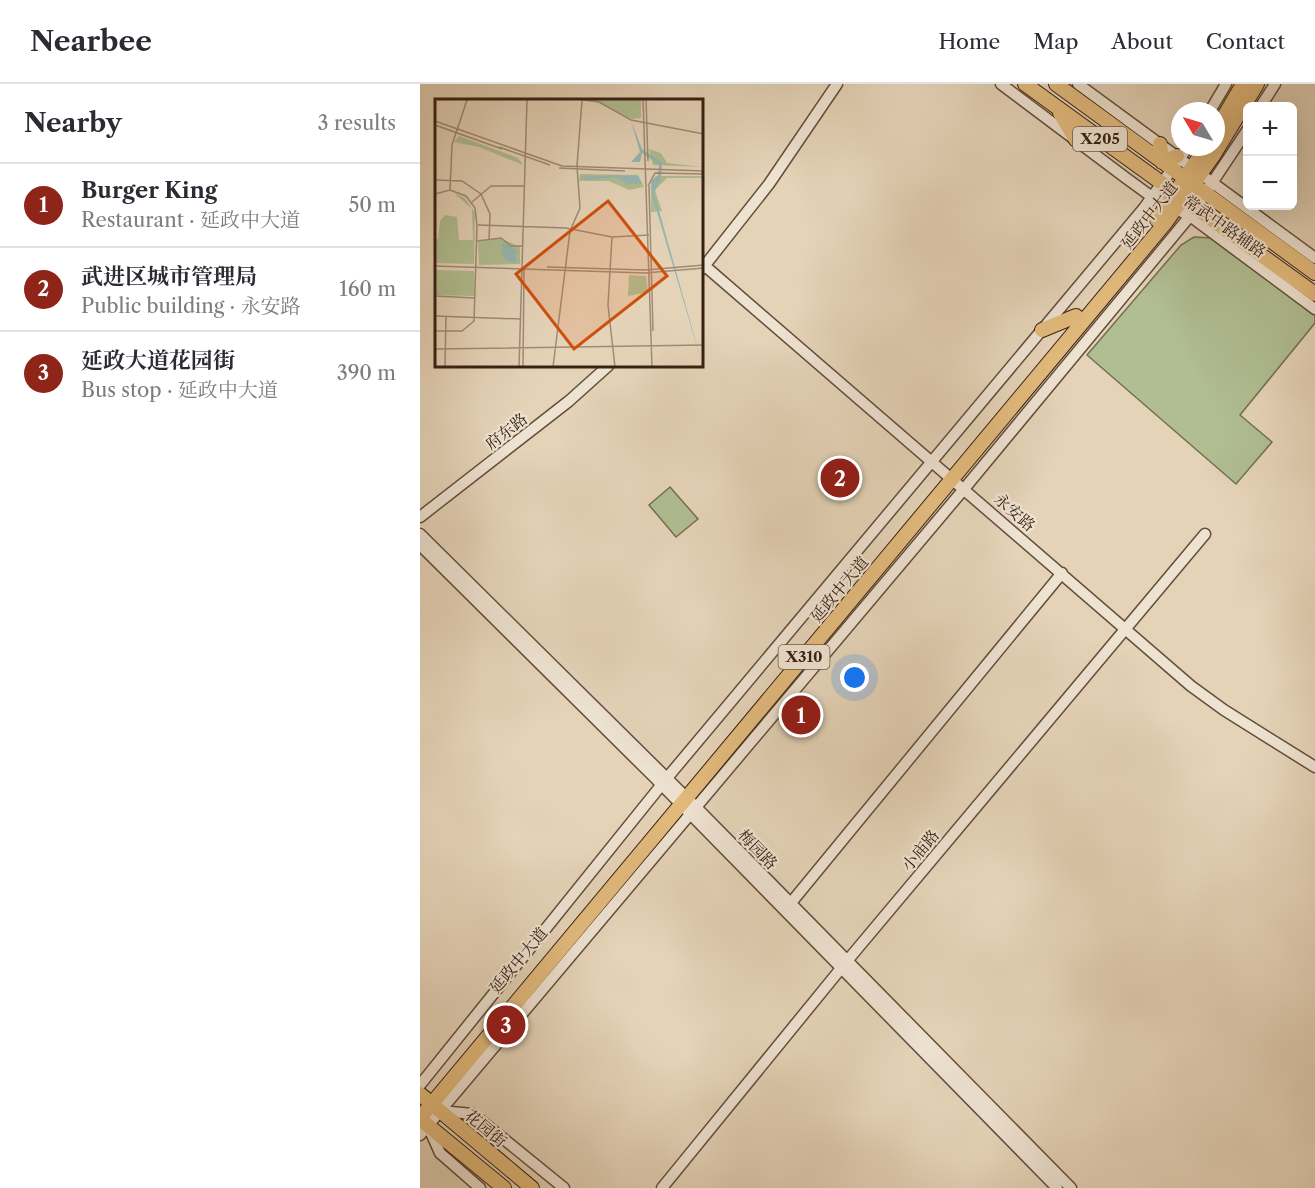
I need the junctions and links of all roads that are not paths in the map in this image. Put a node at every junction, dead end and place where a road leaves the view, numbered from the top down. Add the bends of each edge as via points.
1 (837, 84) edge
2 (1001, 84) edge
3 (1025, 84) edge
4 (1056, 84) edge
5 (1078, 84) edge
6 (1226, 84) edge
7 (1244, 84) edge
8 (1257, 84) edge
9 (1275, 84) edge
10 (1215, 102) edge
11 (1264, 102) edge
12 (1055, 106) junction
13 (1225, 115) edge
14 (1243, 137) edge
15 (1076, 140) junction
16 (1160, 144) joint
17 (1202, 156) edge
18 (1176, 158) edge
19 (1193, 176) junction
20 (1161, 184) junction
21 (1211, 188) junction
22 (1152, 197) junction
23 (1176, 202) junction
24 (1197, 214) junction
25 (1211, 232) joint
26 (1315, 258) edge
27 (704, 268) edge
28 (1315, 273) edge
29 (1315, 294) edge
30 (1315, 309) edge
31 (1076, 316) junction
32 (1042, 330) junction
33 (606, 368) edge
34 (932, 461) junction
35 (950, 476) junction
36 (964, 489) junction
37 (420, 517) edge
38 (420, 534) edge
39 (1205, 534) dead end
40 (420, 545) edge
41 (1062, 573) junction
42 (1125, 631) junction
43 (1315, 767) edge
44 (664, 781) junction
45 (684, 802) junction
46 (790, 904) junction
47 (844, 965) junction
48 (426, 1100) edge
49 (422, 1124) edge
50 (480, 1188) edge
51 (504, 1188) edge
52 (532, 1188) edge
53 (564, 1188) edge
54 (662, 1188) edge
55 (1057, 1188) edge
56 (1071, 1188) edge

1 - 27 street via 769,184
2 - 15 street, 常武中路辅路
3 - 12 main road, X205
4 - 18 main road, X205
5 - 16 street
6 - 10 street
7 - 13 main road
8 - 19 main road, 延政中大道 / X310
9 - 11 street
12 - 15 main road
12 - 20 main road, X205
14 - 21 street
15 - 22 street, 常武中路辅路
16 - 18 main road
17 - 19 main road, 延政中大道 / X310
18 - 19 main road, X205
18 - 20 street
19 - 21 main road, X205
19 - 23 main road, 延政中大道 / X310
20 - 22 street
20 - 23 main road, X205
21 - 24 street
21 - 26 street, 常武中路辅路
21 - 28 main road, X205
22 - 23 street, 常武中路辅路
22 - 32 street
23 - 24 main road, X205
23 - 31 main road, 延政中大道 / X310
23 - 35 main road, 延政中大道 / X310
24 - 25 main road
24 - 29 main road, X205
24 - 36 street
25 - 30 street, 常武中路辅路
27 - 34 street, 永安路
31 - 32 main road
31 - 35 main road, 延政中大道 / X310
32 - 34 street
33 - 37 street, 府东路
34 - 35 street, 永安路
34 - 44 street
35 - 36 street, 永安路
35 - 45 main road, 延政中大道 / X310
36 - 41 street, 永安路
36 - 45 street
38 - 44 street, 梅园路
39 - 42 street, 小庙路
40 - 44 street, 梅园路
41 - 42 street, 永安路
41 - 46 street
42 - 43 street, 永安路 via 1224,710
42 - 47 street, 小庙路
44 - 45 street, 梅园路
44 - 48 street
45 - 46 street, 梅园路
45 - 47 street, 梅园路
45 - 48 main road, 延政中大道 / X310
45 - 48 street
46 - 47 street, 梅园路
47 - 54 street, 小庙路
47 - 55 street, 梅园路
47 - 56 street, 梅园路
48 - 49 main road, X310
48 - 52 main road, 花园街
48 - 53 street via 473,1114
49 - 50 street via 440,1153
49 - 51 main road

